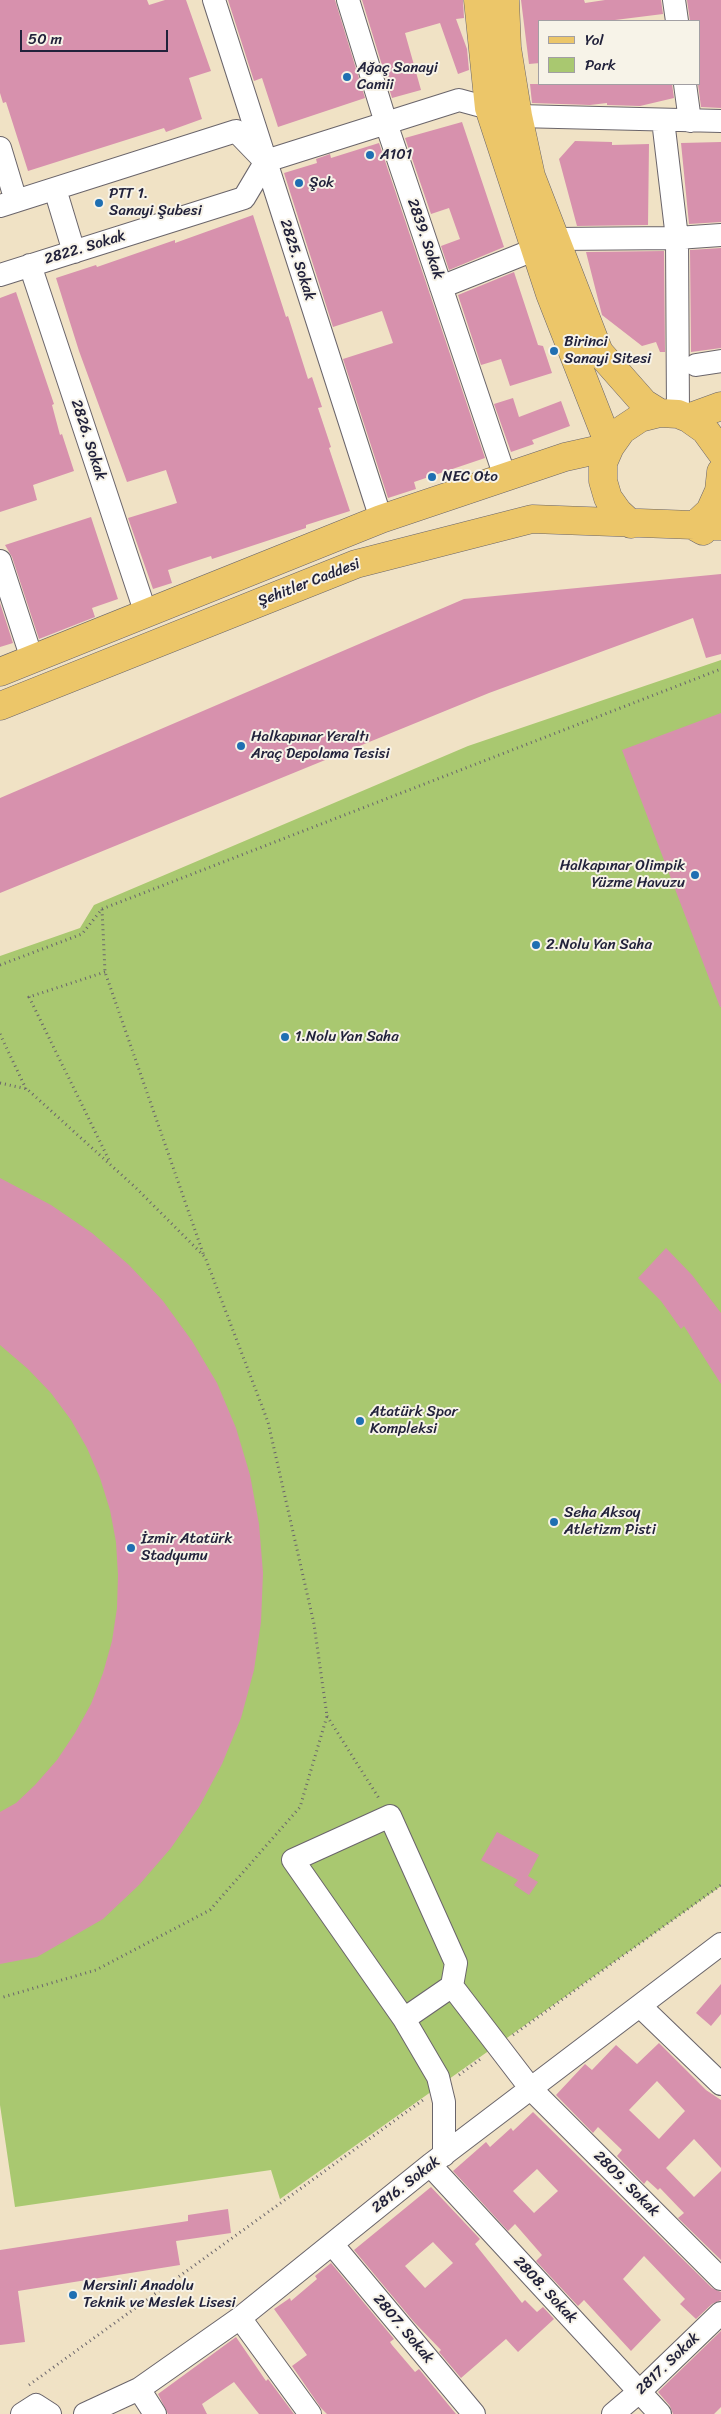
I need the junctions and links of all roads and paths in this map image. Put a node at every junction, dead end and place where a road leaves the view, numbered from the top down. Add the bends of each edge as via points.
1 (214, 0) edge
2 (348, 0) edge
3 (478, 0) edge
4 (505, 0) edge
5 (674, 0) edge
6 (677, 20) edge
7 (685, 85) edge
8 (489, 108) junction
9 (518, 116) junction
10 (663, 120) junction
11 (690, 121) junction
12 (721, 121) edge
13 (386, 123) junction
14 (0, 148) edge
15 (266, 161) junction
16 (55, 189) junction
17 (8, 203) edge
18 (721, 235) edge
19 (677, 238) junction
20 (545, 244) junction
21 (74, 252) junction
22 (30, 266) junction
23 (0, 275) edge
24 (441, 287) junction
25 (721, 361) edge
26 (696, 365) dead end
27 (721, 406) edge
28 (675, 415) junction
29 (610, 447) junction
30 (720, 460) edge
31 (505, 477) junction
32 (381, 519) junction
33 (631, 524) junction
34 (694, 526) junction
35 (721, 526) edge
36 (721, 539) edge
37 (0, 561) edge
38 (146, 614) junction
39 (32, 659) junction
40 (721, 669) edge
41 (0, 672) edge
42 (0, 706) edge
43 (102, 909) junction
44 (0, 965) edge
45 (105, 972) junction
46 (0, 1034) edge
47 (0, 1083) edge
48 (27, 1089) junction
49 (111, 1165) junction
50 (205, 1257) junction
51 (327, 1716) junction
52 (390, 1816) junction
53 (721, 1885) edge
54 (721, 1944) edge
55 (452, 1986) junction
56 (0, 1998) edge
57 (640, 2006) junction
58 (404, 2019) junction
59 (498, 2046) junction
60 (721, 2084) edge
61 (441, 2087) junction
62 (531, 2089) junction
63 (437, 2160) junction
64 (332, 2244) junction
65 (721, 2279) edge
66 (721, 2313) edge
67 (240, 2318) junction
68 (24, 2388) dead end
69 (139, 2389) junction
70 (639, 2392) junction
71 (22, 2414) edge
72 (50, 2414) edge
73 (85, 2414) edge
74 (155, 2414) edge
75 (310, 2414) edge
76 (474, 2414) edge
77 (613, 2414) edge
78 (660, 2414) edge

1 - 15 street, 2825. Sokak
2 - 13 street, 2839. Sokak
3 - 8 main road
4 - 9 main road via 507,48
5 - 6 street
7 - 11 street
8 - 9 street
8 - 13 street via 459,100
8 - 20 main road
9 - 10 street
9 - 20 main road
10 - 11 street
10 - 19 street
11 - 12 street
13 - 15 street
13 - 24 street, 2839. Sokak
14 - 17 street
15 - 16 street via 236,131
15 - 21 street, 2822. Sokak via 244,198
15 - 32 street, 2825. Sokak
16 - 17 street
16 - 21 street
18 - 19 street
19 - 20 street
19 - 28 street
20 - 24 street
20 - 28 main road via 599,352 644,403
20 - 29 main road via 550,294
21 - 22 street, 2822. Sokak
22 - 23 street, 2822. Sokak
22 - 38 street, 2826. Sokak
24 - 31 street, 2839. Sokak
25 - 26 street
27 - 28 main road
28 - 29 main road via 640,418 622,430
28 - 30 main road via 705,430
29 - 31 main road, Şehitler Caddesi via 565,457
29 - 33 main road via 604,463 603,481 608,498
30 - 34 main road via 719,491 710,511
31 - 32 main road, Şehitler Caddesi
32 - 38 main road, Şehitler Caddesi
33 - 34 main road, Şehitler Caddesi
33 - 42 main road, Şehitler Caddesi via 532,519 356,564
34 - 35 main road, Şehitler Caddesi
34 - 36 main road
37 - 39 street
38 - 39 main road, Şehitler Caddesi
39 - 41 main road, Şehitler Caddesi
40 - 43 path
43 - 44 path via 82,934
43 - 45 path
45 - 49 path via 29,996
45 - 50 path
46 - 48 path
47 - 48 path
48 - 49 path
49 - 50 path
50 - 51 path via 268,1422 314,1624
51 - 52 path
51 - 56 path via 300,1807 210,1910 96,1970
52 - 55 street via 456,1963
52 - 58 street via 293,1860
53 - 59 path
54 - 57 street, 2816. Sokak
55 - 58 street
55 - 59 street, 2809. Sokak
57 - 60 street
57 - 62 street, 2816. Sokak
58 - 61 street via 430,2061
59 - 61 path
59 - 62 street, 2809. Sokak
61 - 63 street via 444,2102
61 - 68 path
62 - 63 street, 2816. Sokak
62 - 65 street, 2809. Sokak
63 - 64 street, 2816. Sokak
63 - 70 street, 2808. Sokak
64 - 67 street, 2816. Sokak
64 - 76 street, 2807. Sokak
66 - 70 street, 2817. Sokak
67 - 69 street, 2816. Sokak
67 - 75 street
69 - 73 street, 2816. Sokak
69 - 74 street
70 - 77 street, 2817. Sokak
70 - 78 street, 2808. Sokak
71 - 72 street via 36,2405

